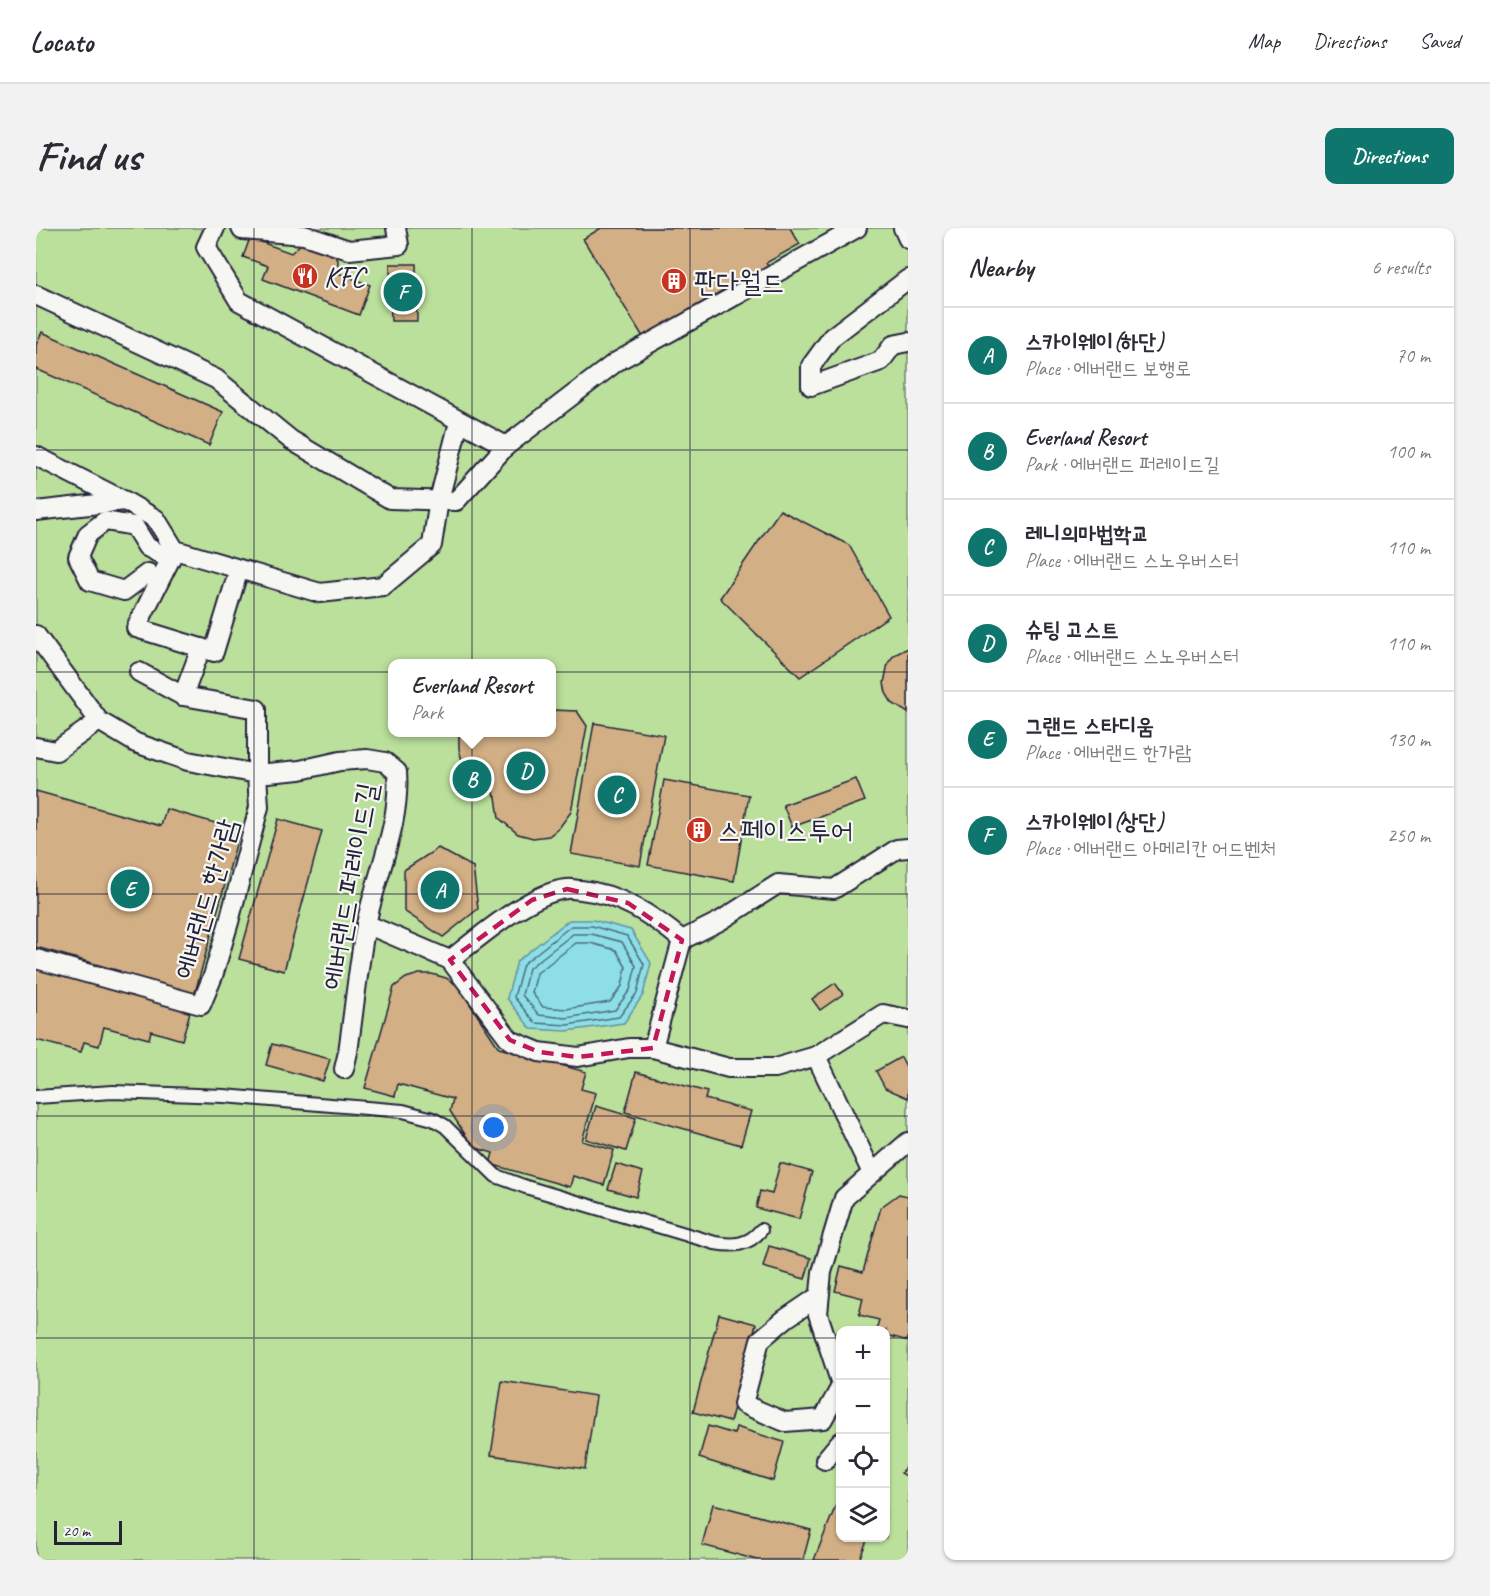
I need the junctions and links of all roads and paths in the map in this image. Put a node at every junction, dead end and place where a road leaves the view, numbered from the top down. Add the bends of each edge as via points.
1 (215, 228) edge
2 (241, 228) edge
3 (396, 228) edge
4 (857, 228) edge
5 (903, 228) edge
6 (908, 239) edge
7 (908, 279) edge
8 (36, 295) edge
9 (908, 342) edge
10 (459, 422) junction
11 (506, 446) junction
12 (36, 456) edge
13 (439, 500) junction
14 (125, 501) junction
15 (36, 511) edge
16 (173, 554) junction
17 (239, 569) junction
18 (148, 573) dead end
19 (36, 635) edge
20 (201, 648) junction
21 (139, 672) dead end
22 (183, 696) junction
23 (99, 721) junction
24 (36, 747) edge
25 (256, 774) junction
26 (908, 848) edge
27 (366, 924) junction
28 (682, 940) junction
29 (36, 959) edge
30 (450, 960) junction
31 (908, 1019) edge
32 (652, 1048) junction
33 (816, 1056) junction
34 (344, 1069) dead end
35 (36, 1097) edge
36 (908, 1142) edge
37 (872, 1173) junction
38 (761, 1230) dead end
39 (819, 1296) junction
40 (836, 1368) edge
41 (836, 1395) edge
42 (836, 1447) edge
43 (825, 1460) dead end

1 - 10 street via 206,247 239,301
2 - 3 street via 304,235 349,250 399,245
4 - 11 street via 616,362
5 - 6 street
7 - 9 street via 832,337 811,366 811,386 881,361 893,345
8 - 13 street via 216,380 291,440 390,499
10 - 11 street
10 - 13 street
11 - 13 street via 456,501
12 - 14 street
13 - 17 street via 432,545 383,586 320,593
14 - 15 street
14 - 16 street via 156,519
16 - 17 street
16 - 18 street via 147,547 134,526 105,521 88,534 78,557 90,581 124,591
16 - 20 street via 136,628
17 - 20 street via 214,652
19 - 23 street, 에버랜드 퍼레이드길
20 - 22 street
21 - 22 street
22 - 25 street, 에버랜드 한가람 via 257,709
23 - 24 street via 56,751
23 - 25 street, 에버랜드 퍼레이드길 via 136,743 188,761
25 - 27 street, 에버랜드 퍼레이드길 via 367,759 385,762 397,772 393,822
25 - 29 street, 에버랜드 한가람 via 259,807 229,922 201,1005
26 - 28 street via 897,849 834,889 778,884
27 - 30 street
27 - 34 street, 에버랜드 퍼레이드길
28 - 30 street via 660,921 628,903 595,892 567,889 532,900
28 - 32 street
30 - 32 street via 510,1040 539,1052 578,1057
31 - 33 street via 883,1014
32 - 33 street via 729,1068 775,1068
33 - 37 street
35 - 38 lane via 113,1092 224,1096 403,1111 445,1126 496,1176 715,1243 733,1246 753,1240
36 - 37 street
37 - 39 street via 844,1198 822,1272
39 - 40 street via 818,1314
39 - 41 street via 760,1340 743,1404 785,1422 823,1419
42 - 43 street

